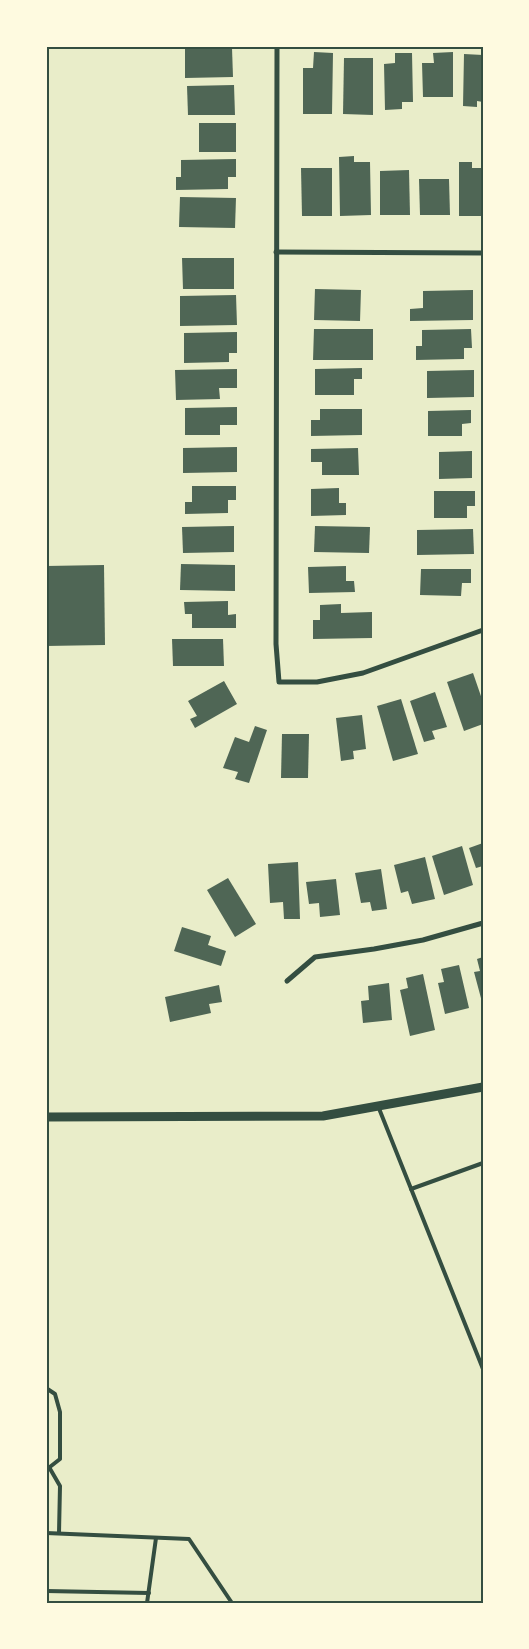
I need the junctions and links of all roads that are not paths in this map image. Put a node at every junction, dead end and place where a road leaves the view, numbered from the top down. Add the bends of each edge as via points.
1 (277, 46) edge
2 (276, 252) junction
3 (483, 254) edge
4 (483, 630) edge
5 (483, 923) edge
6 (287, 981) dead end
7 (483, 1087) edge
8 (378, 1106) junction
9 (46, 1118) edge
10 (483, 1163) edge
11 (411, 1189) junction
12 (483, 1369) edge
13 (46, 1388) edge
14 (48, 1469) edge
15 (46, 1533) edge
16 (59, 1533) junction
17 (156, 1538) junction
18 (46, 1591) edge
19 (148, 1593) junction
20 (147, 1603) edge
21 (232, 1603) edge

1 - 2 street
2 - 3 street
2 - 4 street via 276,644 279,682 317,682 363,673
5 - 6 street via 423,940 315,957
7 - 8 street
8 - 9 street via 323,1116
8 - 11 lane
10 - 11 lane
11 - 12 lane
13 - 14 lane via 55,1394 60,1412 60,1459
14 - 16 lane via 60,1486
15 - 16 lane
16 - 17 lane
17 - 19 lane
17 - 21 lane via 189,1539
18 - 19 lane
19 - 20 lane

